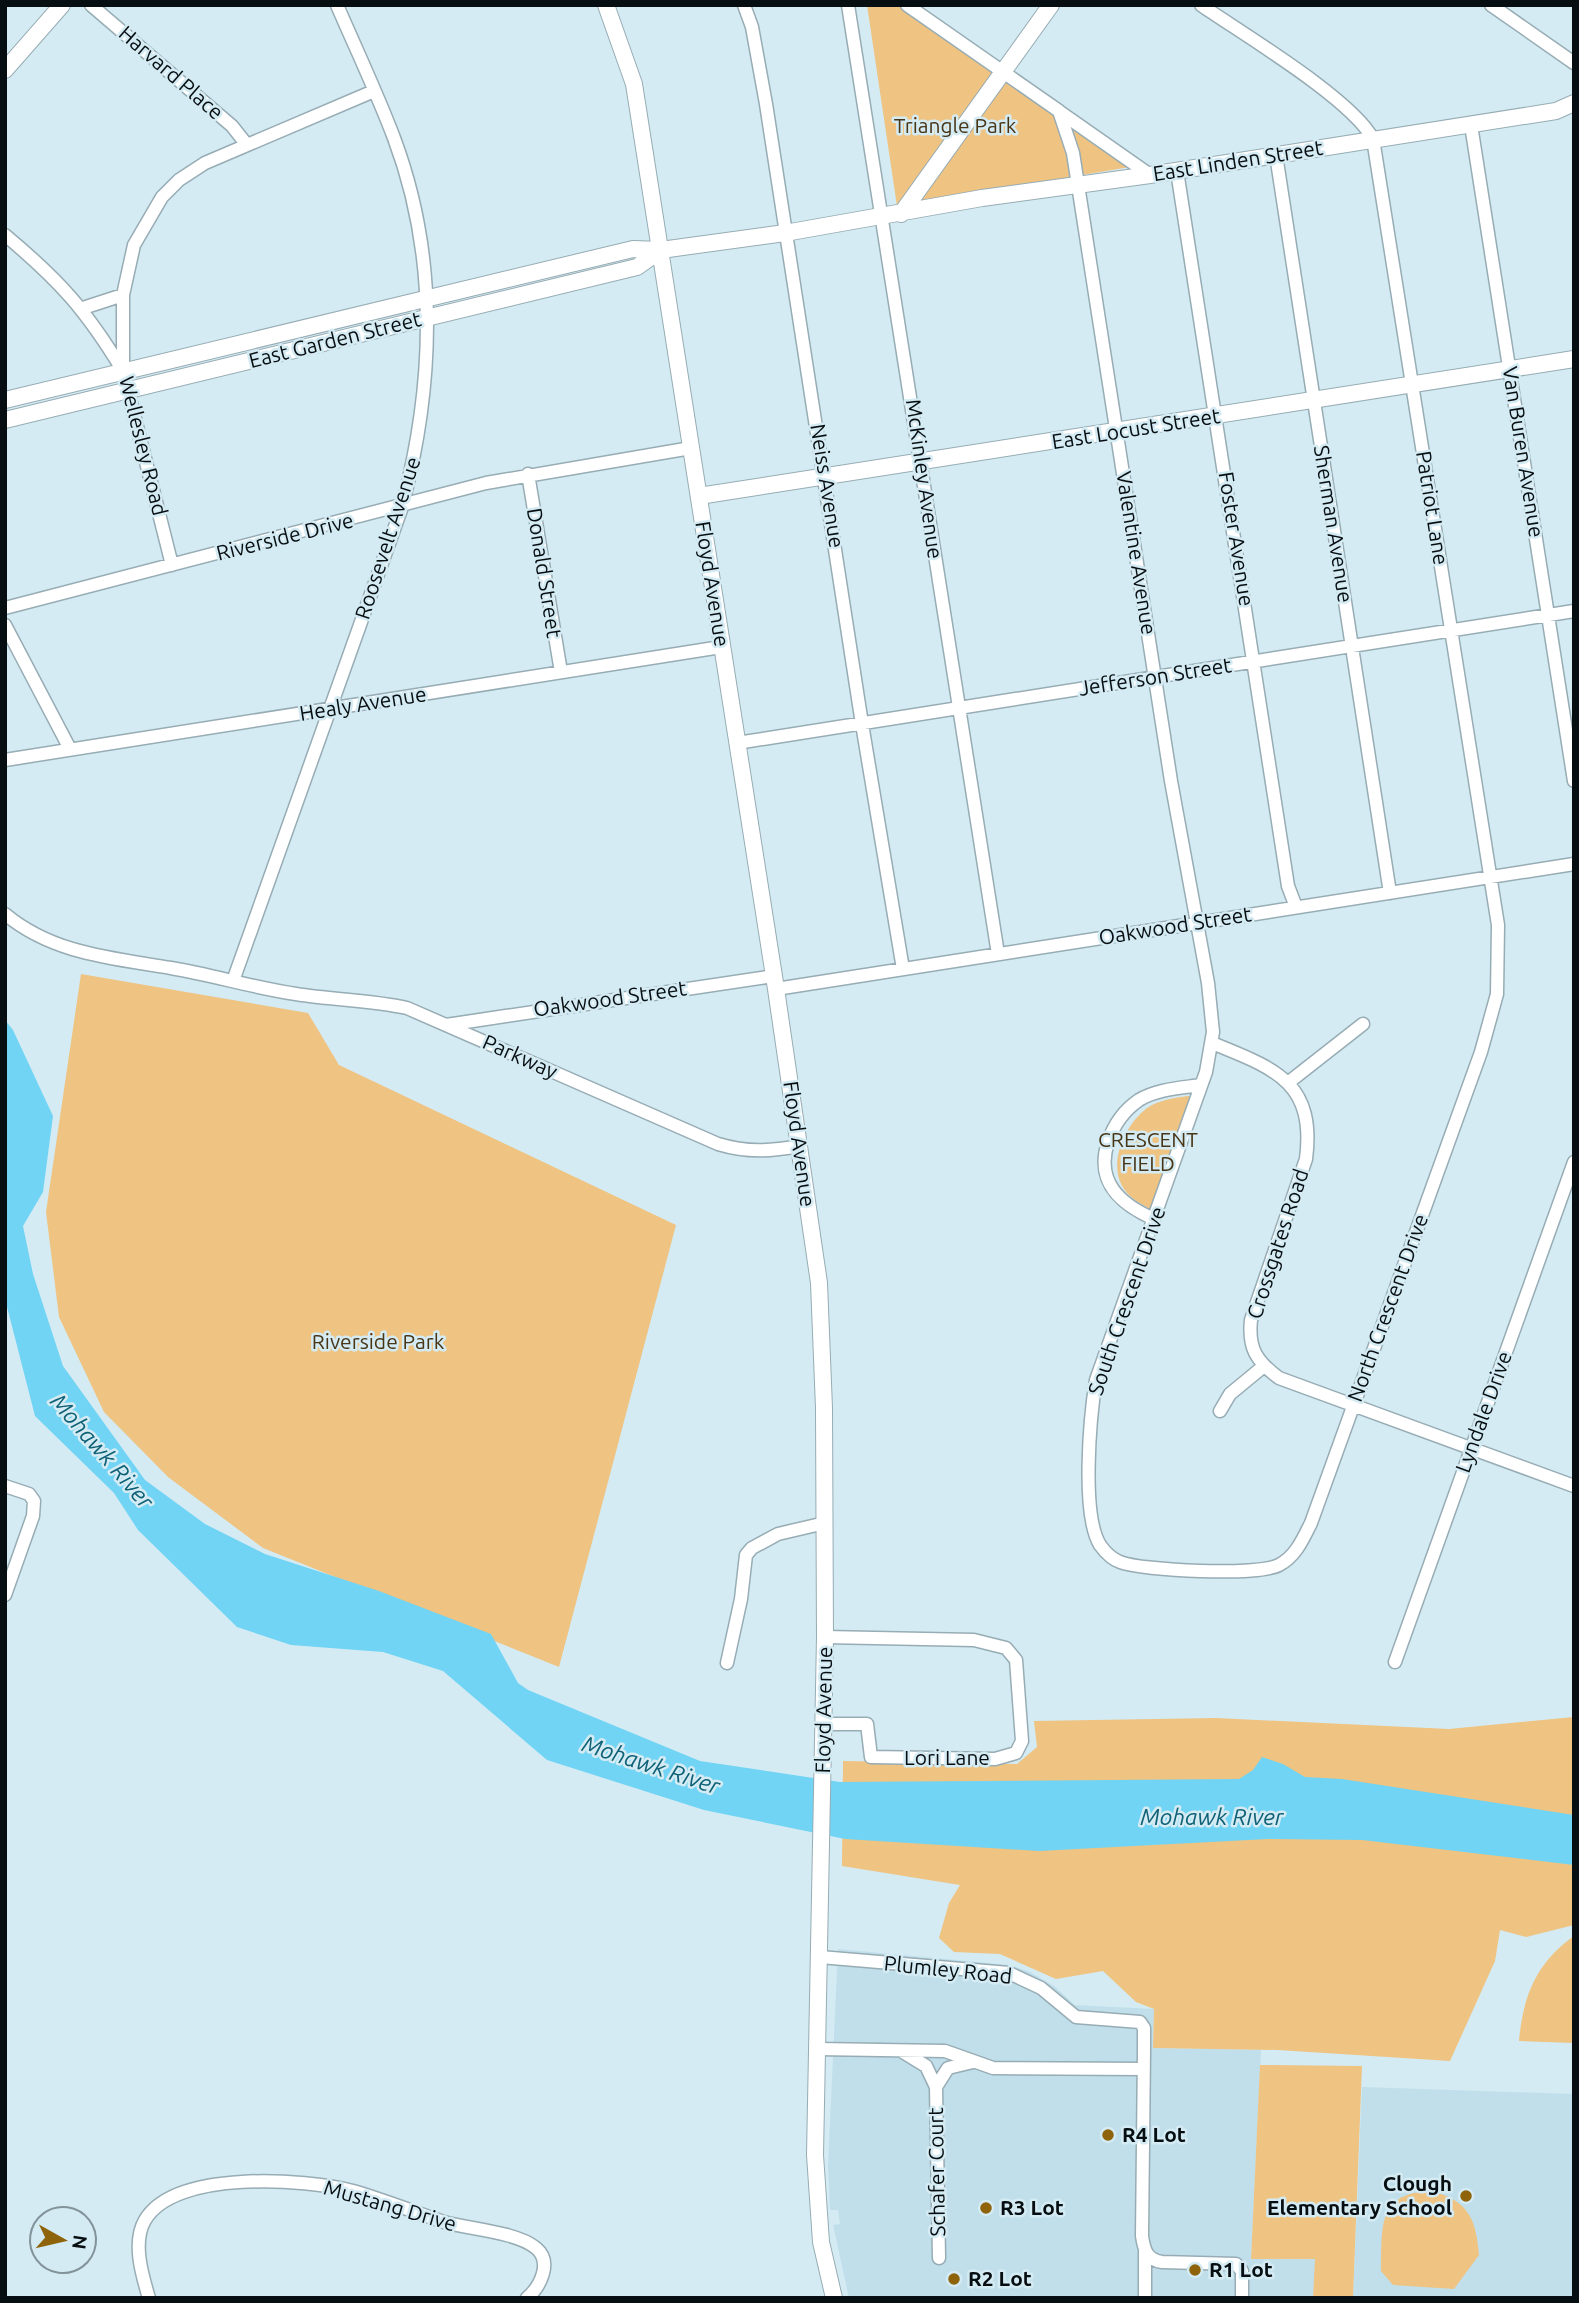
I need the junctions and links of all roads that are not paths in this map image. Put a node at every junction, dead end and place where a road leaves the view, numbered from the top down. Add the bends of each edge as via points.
1 (62, 5) edge
2 (91, 5) edge
3 (337, 5) edge
4 (606, 5) edge
5 (744, 5) edge
6 (848, 5) edge
7 (907, 5) edge
8 (1051, 5) edge
9 (1201, 5) edge
10 (1491, 5) edge
11 (1574, 64) edge
12 (5, 70) edge
13 (1003, 72) junction
14 (374, 91) junction
15 (1574, 103) edge
16 (1059, 111) junction
17 (1471, 125) junction
18 (1373, 139) junction
19 (247, 145) junction
20 (1276, 155) junction
21 (1177, 171) junction
22 (1150, 175) junction
23 (1079, 184) junction
24 (901, 214) junction
25 (883, 217) junction
26 (785, 233) junction
27 (5, 235) edge
28 (661, 250) junction
29 (122, 295) junction
30 (428, 297) junction
31 (83, 308) junction
32 (428, 317) junction
33 (1574, 359) edge
34 (1510, 369) junction
35 (123, 371) junction
36 (1412, 386) junction
37 (127, 390) junction
38 (5, 400) edge
39 (1314, 401) junction
40 (1216, 416) junction
41 (5, 420) edge
42 (1118, 431) junction
43 (691, 447) junction
44 (923, 463) junction
45 (528, 474) junction
46 (825, 478) junction
47 (699, 496) junction
48 (402, 507) junction
49 (172, 565) junction
50 (5, 608) edge
51 (1574, 611) edge
52 (1549, 615) junction
53 (5, 625) edge
54 (1451, 631) junction
55 (721, 647) junction
56 (1353, 647) junction
57 (1255, 662) junction
58 (561, 672) junction
59 (1156, 677) junction
60 (961, 708) junction
61 (331, 709) junction
62 (862, 724) junction
63 (737, 743) junction
64 (70, 749) junction
65 (5, 760) edge
66 (1574, 781) edge
67 (1574, 864) edge
68 (1489, 877) junction
69 (1390, 893) junction
70 (1296, 907) junction
71 (5, 914) edge
72 (1196, 923) junction
73 (998, 954) junction
74 (903, 969) junction
75 (233, 981) junction
76 (775, 982) junction
77 (446, 1024) junction
78 (1363, 1024) dead end
79 (1212, 1043) junction
80 (1289, 1082) junction
81 (1202, 1085) junction
82 (800, 1146) junction
83 (1574, 1162) edge
84 (1154, 1219) junction
85 (1264, 1366) junction
86 (1353, 1406) junction
87 (1220, 1412) dead end
88 (1470, 1450) junction
89 (5, 1486) edge
90 (1574, 1486) edge
91 (825, 1523) junction
92 (1114, 1559) joint
93 (5, 1594) edge
94 (825, 1637) junction
95 (1395, 1662) dead end
96 (727, 1663) dead end
97 (824, 1724) junction
98 (820, 1957) junction
99 (817, 2049) junction
100 (896, 2050) junction
101 (973, 2062) junction
102 (1144, 2069) junction
103 (936, 2087) junction
104 (1145, 2252) junction
105 (939, 2258) dead end
106 (149, 2298) edge
107 (527, 2298) edge
108 (834, 2298) edge
109 (1145, 2298) edge
110 (1242, 2298) edge

1 - 12 street
2 - 19 street, Harvard Place via 232,126
3 - 14 street, Roosevelt Avenue
4 - 28 street, Floyd Avenue via 634,83
5 - 26 street, Neiss Avenue via 764,91
6 - 25 street, McKinley Avenue
7 - 13 street
8 - 13 street
9 - 18 street via 1364,122
10 - 11 street
13 - 16 street
13 - 24 street
14 - 19 street, Wellesley Road
14 - 30 street, Roosevelt Avenue via 395,140 412,200
15 - 17 street, East Linden Street via 1556,111
16 - 22 street
16 - 23 street, Valentine Avenue
17 - 18 street, East Linden Street
17 - 34 street, Van Buren Avenue
18 - 20 street, East Linden Street
18 - 36 street, Patriot Lane
19 - 29 street, Wellesley Road via 205,163 162,197 134,245
20 - 21 street, East Linden Street
20 - 39 street, Sherman Avenue
21 - 22 street, East Linden Street
21 - 40 street, Foster Avenue
22 - 23 street, East Linden Street
23 - 24 street, East Linden Street
23 - 42 street, Valentine Avenue
24 - 25 street, East Garden Street
25 - 26 street, East Garden Street
25 - 44 street, McKinley Avenue
26 - 28 street, East Garden Street
26 - 46 street, Neiss Avenue
27 - 31 street
28 - 30 street, East Garden Street via 633,249
28 - 32 street, East Garden Street via 637,267
28 - 43 street, Floyd Avenue
29 - 31 street
29 - 35 street, Wellesley Road
30 - 32 street, Roosevelt Avenue
30 - 35 street, East Garden Street
31 - 35 street
32 - 37 street, East Garden Street
32 - 48 street, Roosevelt Avenue via 422,413
33 - 34 street, East Locust Street
34 - 36 street, East Locust Street
34 - 52 street, Van Buren Avenue
35 - 37 street, Wellesley Road
35 - 38 street, East Garden Street
36 - 39 street, East Locust Street
36 - 54 street, Patriot Lane
37 - 41 street, East Garden Street
37 - 49 street, Wellesley Road
39 - 40 street, East Locust Street
39 - 56 street, Sherman Avenue
40 - 42 street, East Locust Street
40 - 57 street, Foster Avenue
42 - 44 street, East Locust Street
42 - 59 street, Valentine Avenue
43 - 45 street, Riverside Drive
43 - 47 street, Floyd Avenue
44 - 46 street, East Locust Street
44 - 60 street, McKinley Avenue
45 - 48 street, Riverside Drive
45 - 58 street, Donald Street
46 - 47 street, East Locust Street
46 - 62 street, Neiss Avenue
47 - 55 street, Floyd Avenue
48 - 49 street, Riverside Drive
48 - 61 street, Roosevelt Avenue
49 - 50 street, Riverside Drive
51 - 52 street, Jefferson Street
52 - 54 street, Jefferson Street
52 - 66 street, Van Buren Avenue
53 - 64 street
54 - 56 street, Jefferson Street
54 - 68 street, Patriot Lane
55 - 58 street, Healy Avenue
55 - 63 street, Floyd Avenue
56 - 57 street, Jefferson Street
56 - 69 street, Sherman Avenue
57 - 59 street, Jefferson Street
57 - 70 street, Foster Avenue via 1288,886
58 - 61 street, Healy Avenue
59 - 60 street, Jefferson Street
59 - 72 street, Valentine Avenue
60 - 62 street, Jefferson Street
60 - 73 street, McKinley Avenue
61 - 64 street, Healy Avenue
61 - 75 street, Roosevelt Avenue
62 - 63 street, Jefferson Street
62 - 74 street, Neiss Avenue
63 - 76 street, Floyd Avenue
64 - 65 street, Healy Avenue
67 - 68 street, Oakwood Street
68 - 69 street, Oakwood Street
68 - 86 street, North Crescent Drive via 1499,925 1497,994 1481,1052
69 - 70 street, Oakwood Street
70 - 72 street, Oakwood Street
71 - 75 street, Parkway via 50,941 82,953
72 - 73 street, Oakwood Street
72 - 79 street via 1208,983
73 - 74 street, Oakwood Street
74 - 76 street, Oakwood Street
75 - 77 street, Parkway via 296,994 378,1001
76 - 77 street, Oakwood Street
76 - 82 street, Floyd Avenue
77 - 82 street, Parkway via 718,1144 761,1152
78 - 80 street
79 - 80 street via 1268,1066
79 - 81 street, South Crescent Drive
80 - 85 street, Crossgates Road via 1299,1096 1309,1139 1251,1320 1253,1354
81 - 84 street, South Crescent Drive
81 - 84 street via 1148,1096 1123,1113 1112,1129 1103,1170 1108,1186 1119,1200
82 - 91 street, Floyd Avenue via 819,1283
83 - 88 street, Lyndale Drive
84 - 92 street, South Crescent Drive via 1102,1360 1091,1411 1093,1526 1099,1543
85 - 86 street via 1279,1378
85 - 87 street via 1230,1394
86 - 88 street
86 - 92 street, North Crescent Drive via 1311,1523 1299,1547 1279,1565 1246,1570 1140,1567
88 - 90 street
88 - 95 street, Lyndale Drive
89 - 93 street via 29,1494 34,1501 33,1516
91 - 94 street, Floyd Avenue
91 - 96 street via 778,1534 746,1555
94 - 97 street, Floyd Avenue
94 - 97 street, Lori Lane via 974,1640 1006,1648 1016,1660 1022,1741 1016,1753 995,1759 871,1757 867,1724
97 - 98 street, Floyd Avenue
98 - 99 street, Floyd Avenue
98 - 102 street, Plumley Road via 1009,1973 1041,1988 1076,2017 1140,2022
99 - 100 street
99 - 108 street, Floyd Avenue via 818,2218
100 - 101 street via 945,2051
100 - 103 street, Schafer Court via 919,2059
101 - 102 street via 999,2069
101 - 103 street, Schafer Court via 948,2068
102 - 104 street, Plumley Road
103 - 105 street, Schafer Court
104 - 109 street, Plumley Road
104 - 110 street via 1162,2262 1236,2264 1242,2271
106 - 107 street, Mustang Drive via 139,2261 144,2222 152,2211 183,2193 226,2183 272,2181 352,2191 526,2242 538,2249 544,2266 540,2284

